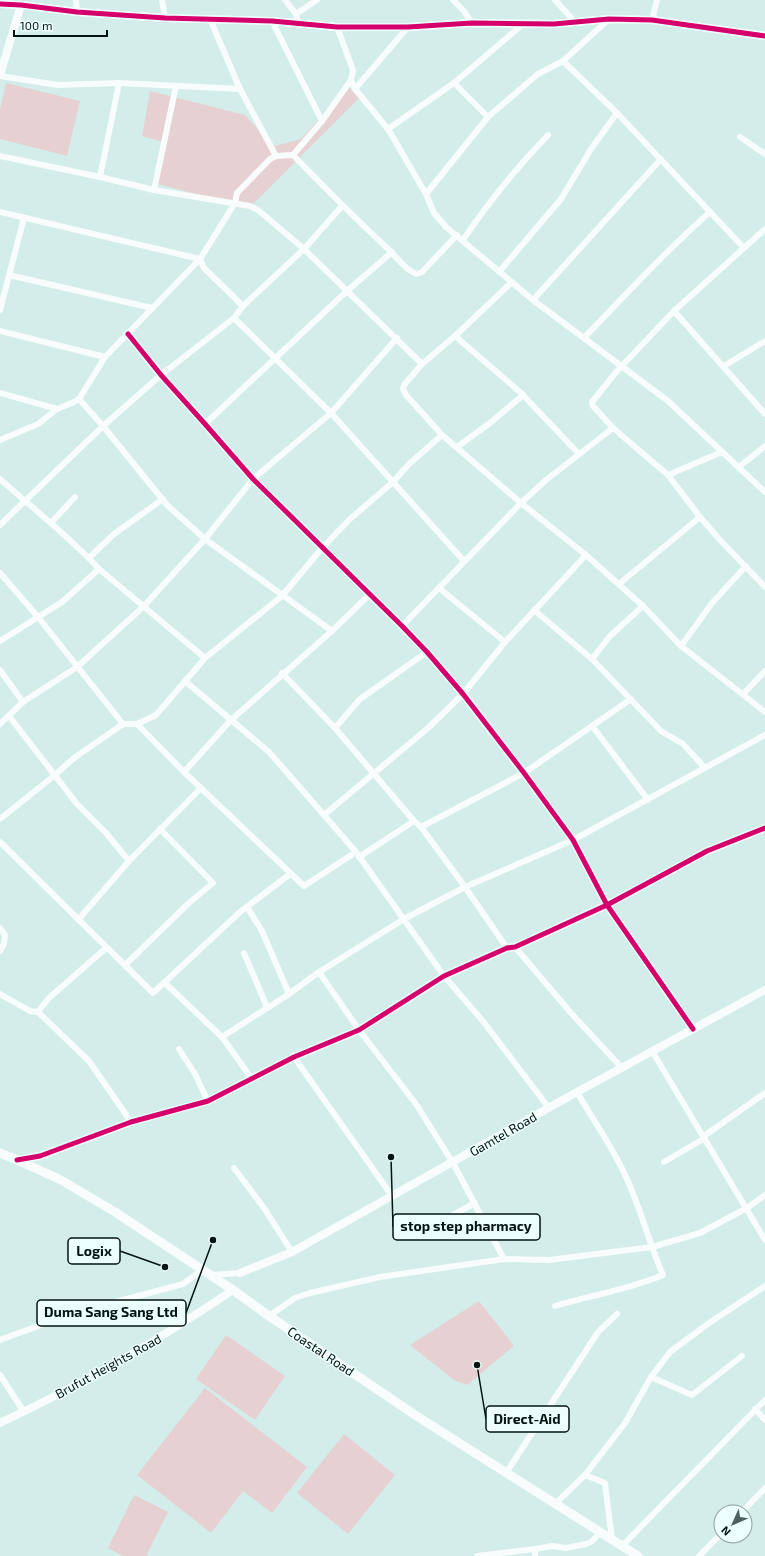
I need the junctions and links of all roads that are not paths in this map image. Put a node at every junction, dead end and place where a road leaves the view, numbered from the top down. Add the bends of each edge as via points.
1 (76, 0) edge
2 (162, 0) edge
3 (285, 0) edge
4 (317, 0) edge
5 (453, 0) edge
6 (555, 0) edge
7 (657, 0) edge
8 (0, 4) edge
9 (21, 5) junction
10 (78, 12) junction
11 (296, 14) junction
12 (165, 18) junction
13 (210, 19) junction
14 (609, 19) junction
15 (652, 20) junction
16 (272, 21) junction
17 (575, 22) junction
18 (298, 23) junction
19 (472, 24) junction
20 (524, 24) junction
21 (337, 27) junction
22 (408, 27) junction
23 (765, 36) edge
24 (563, 61) junction
25 (0, 76) edge
26 (351, 80) junction
27 (119, 83) junction
28 (454, 83) junction
29 (176, 86) junction
30 (240, 89) junction
31 (355, 89) junction
32 (617, 113) junction
33 (488, 116) junction
34 (322, 121) junction
35 (388, 130) junction
36 (548, 135) dead end
37 (740, 137) dead end
38 (765, 154) edge
39 (293, 155) junction
40 (0, 156) edge
41 (276, 156) junction
42 (661, 160) junction
43 (100, 177) junction
44 (154, 190) junction
45 (426, 194) junction
46 (235, 203) junction
47 (342, 206) junction
48 (0, 212) edge
49 (710, 212) junction
50 (24, 218) junction
51 (765, 229) edge
52 (457, 235) junction
53 (463, 240) junction
54 (744, 248) junction
55 (304, 249) junction
56 (392, 252) junction
57 (200, 259) junction
58 (499, 272) junction
59 (9, 276) junction
60 (512, 282) junction
61 (347, 291) junction
62 (533, 300) junction
63 (243, 306) junction
64 (152, 308) junction
65 (0, 310) edge
66 (674, 311) junction
67 (234, 318) junction
68 (0, 331) edge
69 (128, 334) junction
70 (455, 336) junction
71 (397, 338) junction
72 (584, 338) junction
73 (765, 341) edge
74 (105, 357) junction
75 (276, 358) junction
76 (422, 364) junction
77 (622, 366) junction
78 (724, 366) junction
79 (161, 375) junction
80 (0, 393) edge
81 (523, 395) junction
82 (79, 399) junction
83 (57, 409) junction
84 (331, 413) junction
85 (765, 414) edge
86 (205, 424) junction
87 (103, 426) junction
88 (613, 428) junction
89 (442, 435) junction
90 (0, 440) edge
91 (765, 446) edge
92 (457, 447) junction
93 (722, 452) junction
94 (579, 454) junction
95 (739, 467) junction
96 (668, 475) junction
97 (0, 479) edge
98 (252, 479) junction
99 (393, 482) junction
100 (765, 492) edge
101 (75, 497) dead end
102 (163, 499) junction
103 (24, 502) junction
104 (521, 503) junction
105 (700, 517) junction
106 (51, 523) junction
107 (0, 525) edge
108 (205, 539) junction
109 (322, 548) junction
110 (586, 555) junction
111 (89, 558) junction
112 (464, 561) junction
113 (746, 566) junction
114 (99, 569) junction
115 (0, 573) edge
116 (619, 584) junction
117 (765, 587) edge
118 (439, 588) junction
119 (370, 594) junction
120 (282, 596) junction
121 (642, 606) junction
122 (143, 607) junction
123 (534, 610) junction
124 (38, 617) junction
125 (402, 626) junction
126 (332, 631) junction
127 (0, 641) edge
128 (505, 642) junction
129 (681, 646) junction
130 (427, 652) junction
131 (205, 658) junction
132 (592, 659) junction
133 (77, 667) junction
134 (0, 670) edge
135 (765, 671) edge
136 (282, 673) junction
137 (185, 682) junction
138 (463, 694) junction
139 (743, 694) junction
140 (631, 699) junction
141 (23, 702) junction
142 (765, 712) edge
143 (8, 716) junction
144 (231, 720) junction
145 (0, 724) edge
146 (122, 724) junction
147 (137, 724) junction
148 (593, 726) junction
149 (335, 728) junction
150 (765, 735) edge
151 (705, 768) junction
152 (184, 772) junction
153 (524, 773) junction
154 (374, 774) junction
155 (55, 775) junction
156 (201, 788) junction
157 (648, 800) junction
158 (324, 815) junction
159 (0, 819) edge
160 (414, 821) junction
161 (421, 828) junction
162 (765, 828) edge
163 (160, 829) junction
164 (573, 840) junction
165 (0, 842) edge
166 (357, 855) junction
167 (129, 861) junction
168 (290, 874) junction
169 (465, 887) junction
170 (607, 905) junction
171 (247, 907) junction
172 (404, 918) junction
173 (78, 920) junction
174 (0, 928) edge
175 (515, 947) junction
176 (106, 948) junction
177 (507, 948) junction
178 (0, 950) edge
179 (244, 953) dead end
180 (125, 965) junction
181 (319, 972) junction
182 (444, 976) junction
183 (165, 982) junction
184 (765, 990) edge
185 (0, 994) edge
186 (289, 994) junction
187 (267, 1007) junction
188 (38, 1012) junction
189 (693, 1029) junction
190 (359, 1030) junction
191 (222, 1037) junction
192 (179, 1049) dead end
193 (652, 1051) junction
194 (294, 1057) junction
195 (621, 1068) junction
196 (252, 1079) junction
197 (577, 1092) junction
198 (765, 1093) edge
199 (208, 1101) junction
200 (549, 1108) junction
201 (131, 1122) junction
202 (704, 1137) junction
203 (0, 1153) edge
204 (17, 1160) junction
205 (664, 1162) dead end
206 (453, 1163) junction
207 (234, 1168) dead end
208 (765, 1195) edge
209 (392, 1196) junction
210 (475, 1203) junction
211 (747, 1208) junction
212 (440, 1222) dead end
213 (765, 1240) edge
214 (652, 1247) junction
215 (292, 1252) junction
216 (504, 1259) junction
217 (240, 1272) joint
218 (206, 1273) junction
219 (765, 1286) edge
220 (233, 1290) junction
221 (555, 1306) dead end
222 (617, 1314) dead end
223 (269, 1316) junction
224 (0, 1340) edge
225 (742, 1356) dead end
226 (0, 1375) edge
227 (650, 1377) junction
228 (765, 1400) edge
229 (755, 1410) junction
230 (24, 1412) junction
231 (765, 1420) edge
232 (0, 1423) edge
233 (506, 1473) junction
234 (585, 1475) junction
235 (765, 1488) edge
236 (555, 1504) junction
237 (750, 1504) edge
238 (600, 1533) junction
239 (612, 1540) junction
240 (713, 1542) edge
241 (622, 1546) junction
242 (535, 1549) junction
243 (477, 1556) edge
244 (535, 1556) edge
245 (638, 1556) edge
246 (699, 1556) edge

1 - 10 street
2 - 12 street
3 - 11 street
4 - 11 street
5 - 19 street
6 - 17 street
7 - 15 street
8 - 9 street
9 - 10 street
9 - 25 street
10 - 12 street
11 - 18 street
12 - 13 street
13 - 16 street
13 - 30 street
14 - 15 street
14 - 17 street
14 - 24 street
15 - 23 street
16 - 18 street
16 - 34 street
17 - 20 street
18 - 21 street
19 - 20 street
19 - 22 street
20 - 28 street
21 - 22 street
21 - 26 street via 353,70
22 - 31 street
24 - 32 street
24 - 33 street via 538,74
25 - 27 street via 58,85
26 - 31 street
26 - 34 street
27 - 29 street
27 - 43 street
28 - 33 street
28 - 35 street
29 - 30 street
29 - 44 street
30 - 41 street
31 - 35 street
32 - 42 street
32 - 58 street via 591,149 561,200
33 - 45 street
34 - 39 street
35 - 45 street
36 - 53 street via 485,208
37 - 38 street
39 - 41 street
39 - 47 street
40 - 43 street
41 - 46 street via 237,193
42 - 49 street
42 - 62 street
43 - 44 street
44 - 46 street
45 - 52 street via 434,212 446,227
46 - 55 street via 258,210
46 - 57 street
47 - 55 street
47 - 56 street
48 - 50 street
49 - 54 street
49 - 72 street via 634,285
50 - 57 street
50 - 59 street
51 - 54 street
52 - 53 street
52 - 56 street via 422,272 416,274 409,271
53 - 58 street
54 - 66 street
55 - 61 street
55 - 63 street
56 - 61 street
57 - 63 street via 204,268
57 - 64 street
58 - 60 street
59 - 64 street
59 - 65 street
60 - 62 street
60 - 70 street
61 - 71 street
61 - 75 street
62 - 72 street
63 - 67 street
64 - 69 street
66 - 77 street
66 - 78 street
67 - 75 street
67 - 79 street
68 - 74 street
69 - 74 street
69 - 79 street
70 - 76 street
70 - 81 street
71 - 76 street
71 - 84 street
72 - 77 street
73 - 78 street
74 - 82 street
75 - 84 street
75 - 86 street
76 - 89 street via 403,389
77 - 88 street via 592,402
77 - 93 street via 668,401
78 - 85 street
79 - 86 street
79 - 87 street
80 - 83 street
81 - 92 street
81 - 94 street
82 - 83 street
82 - 87 street
83 - 90 street via 38,424
84 - 98 street
84 - 99 street
86 - 98 street
87 - 102 street
87 - 103 street
88 - 94 street
88 - 96 street
89 - 92 street
89 - 99 street
91 - 95 street
92 - 104 street
93 - 95 street
93 - 96 street
94 - 104 street
95 - 100 street
96 - 105 street
97 - 103 street
98 - 108 street
98 - 109 street
99 - 109 street
99 - 112 street
101 - 106 street
102 - 108 street
102 - 111 street via 114,534
103 - 106 street
103 - 107 street
104 - 110 street
104 - 112 street
105 - 113 street
105 - 116 street
106 - 111 street
108 - 120 street
108 - 122 street
109 - 119 street
109 - 120 street
110 - 116 street
110 - 123 street
111 - 114 street
112 - 118 street
113 - 117 street
113 - 129 street via 712,603
114 - 122 street
114 - 124 street via 62,602
115 - 124 street
116 - 121 street
118 - 125 street
118 - 128 street
119 - 125 street
119 - 126 street
120 - 126 street
120 - 131 street
121 - 129 street
121 - 132 street via 610,636
122 - 131 street
122 - 133 street
123 - 128 street
123 - 132 street
124 - 127 street
124 - 133 street
125 - 130 street
126 - 136 street
128 - 138 street
129 - 139 street
130 - 138 street
130 - 149 street via 360,699
131 - 137 street
132 - 140 street
133 - 141 street
133 - 146 street
134 - 141 street
135 - 139 street
136 - 144 street
136 - 149 street
137 - 144 street
137 - 147 street via 156,715
138 - 153 street
138 - 154 street
139 - 142 street
140 - 148 street
140 - 151 street via 661,731 683,744
141 - 143 street
143 - 145 street
143 - 155 street
144 - 152 street
144 - 158 street via 269,752
146 - 147 street
146 - 155 street via 74,758
147 - 152 street
148 - 153 street
148 - 157 street
149 - 154 street
150 - 151 street
151 - 157 street
152 - 156 street
153 - 161 street
153 - 164 street
154 - 158 street
154 - 160 street
155 - 159 street
155 - 167 street via 77,804
156 - 163 street
156 - 168 street
157 - 164 street
158 - 166 street
160 - 161 street
160 - 166 street
161 - 169 street
162 - 170 street via 707,851
163 - 167 street
163 - 180 street via 213,883
164 - 169 street
164 - 170 street
165 - 173 street
166 - 168 street via 304,886
166 - 172 street
167 - 173 street
168 - 171 street
169 - 172 street
169 - 177 street
170 - 175 street
170 - 189 street
171 - 183 street
171 - 186 street via 262,931
172 - 181 street
172 - 182 street
173 - 176 street
174 - 178 street via 5,935
175 - 177 street
175 - 195 street
176 - 180 street
176 - 188 street via 49,998
177 - 182 street
179 - 187 street
180 - 183 street via 153,993
181 - 186 street
181 - 190 street
182 - 190 street
182 - 200 street via 482,1020
183 - 191 street
184 - 189 street, Gamtel Road
185 - 188 street via 30,1011
186 - 187 street
187 - 191 street
188 - 201 street via 89,1061
189 - 193 street, Gamtel Road
190 - 194 street
190 - 206 street via 416,1104
191 - 196 street
192 - 199 street
193 - 195 street, Gamtel Road
193 - 202 street
194 - 196 street
194 - 209 street
195 - 197 street, Gamtel Road
196 - 199 street
197 - 200 street, Gamtel Road
197 - 214 street via 625,1175
198 - 202 street
199 - 201 street
200 - 206 street, Gamtel Road
201 - 204 street via 40,1156
202 - 205 street
202 - 211 street
203 - 204 main road, Coastal Road
204 - 218 main road, Coastal Road via 84,1193
206 - 209 street, Gamtel Road
206 - 210 street
207 - 215 street
208 - 211 street
209 - 215 street, Gamtel Road
210 - 212 street
210 - 216 street
211 - 213 street
211 - 214 street via 700,1233
214 - 216 street via 549,1260
214 - 221 street via 663,1275 642,1284
215 - 217 street, Gamtel Road
216 - 223 street via 380,1277 310,1293 295,1298
217 - 218 street
218 - 220 main road, Coastal Road
218 - 224 street via 183,1284 74,1313
219 - 227 street via 670,1352
220 - 223 main road, Coastal Road
220 - 230 street, Brufut Heights Road via 178,1326
222 - 233 street via 598,1332
223 - 233 main road, Coastal Road via 415,1416
225 - 227 street via 692,1395
226 - 230 street
227 - 234 street via 625,1423
228 - 229 street
229 - 231 street
229 - 241 street
230 - 232 street, Brufut Heights Road
233 - 236 main road, Coastal Road
234 - 236 street
234 - 239 street via 605,1483
235 - 237 street
236 - 238 main road, Coastal Road
238 - 239 main road, Coastal Road
238 - 242 street via 586,1544 566,1548 552,1546
239 - 241 main road, Coastal Road
240 - 246 street
241 - 245 main road, Coastal Road
242 - 243 street
242 - 244 street

